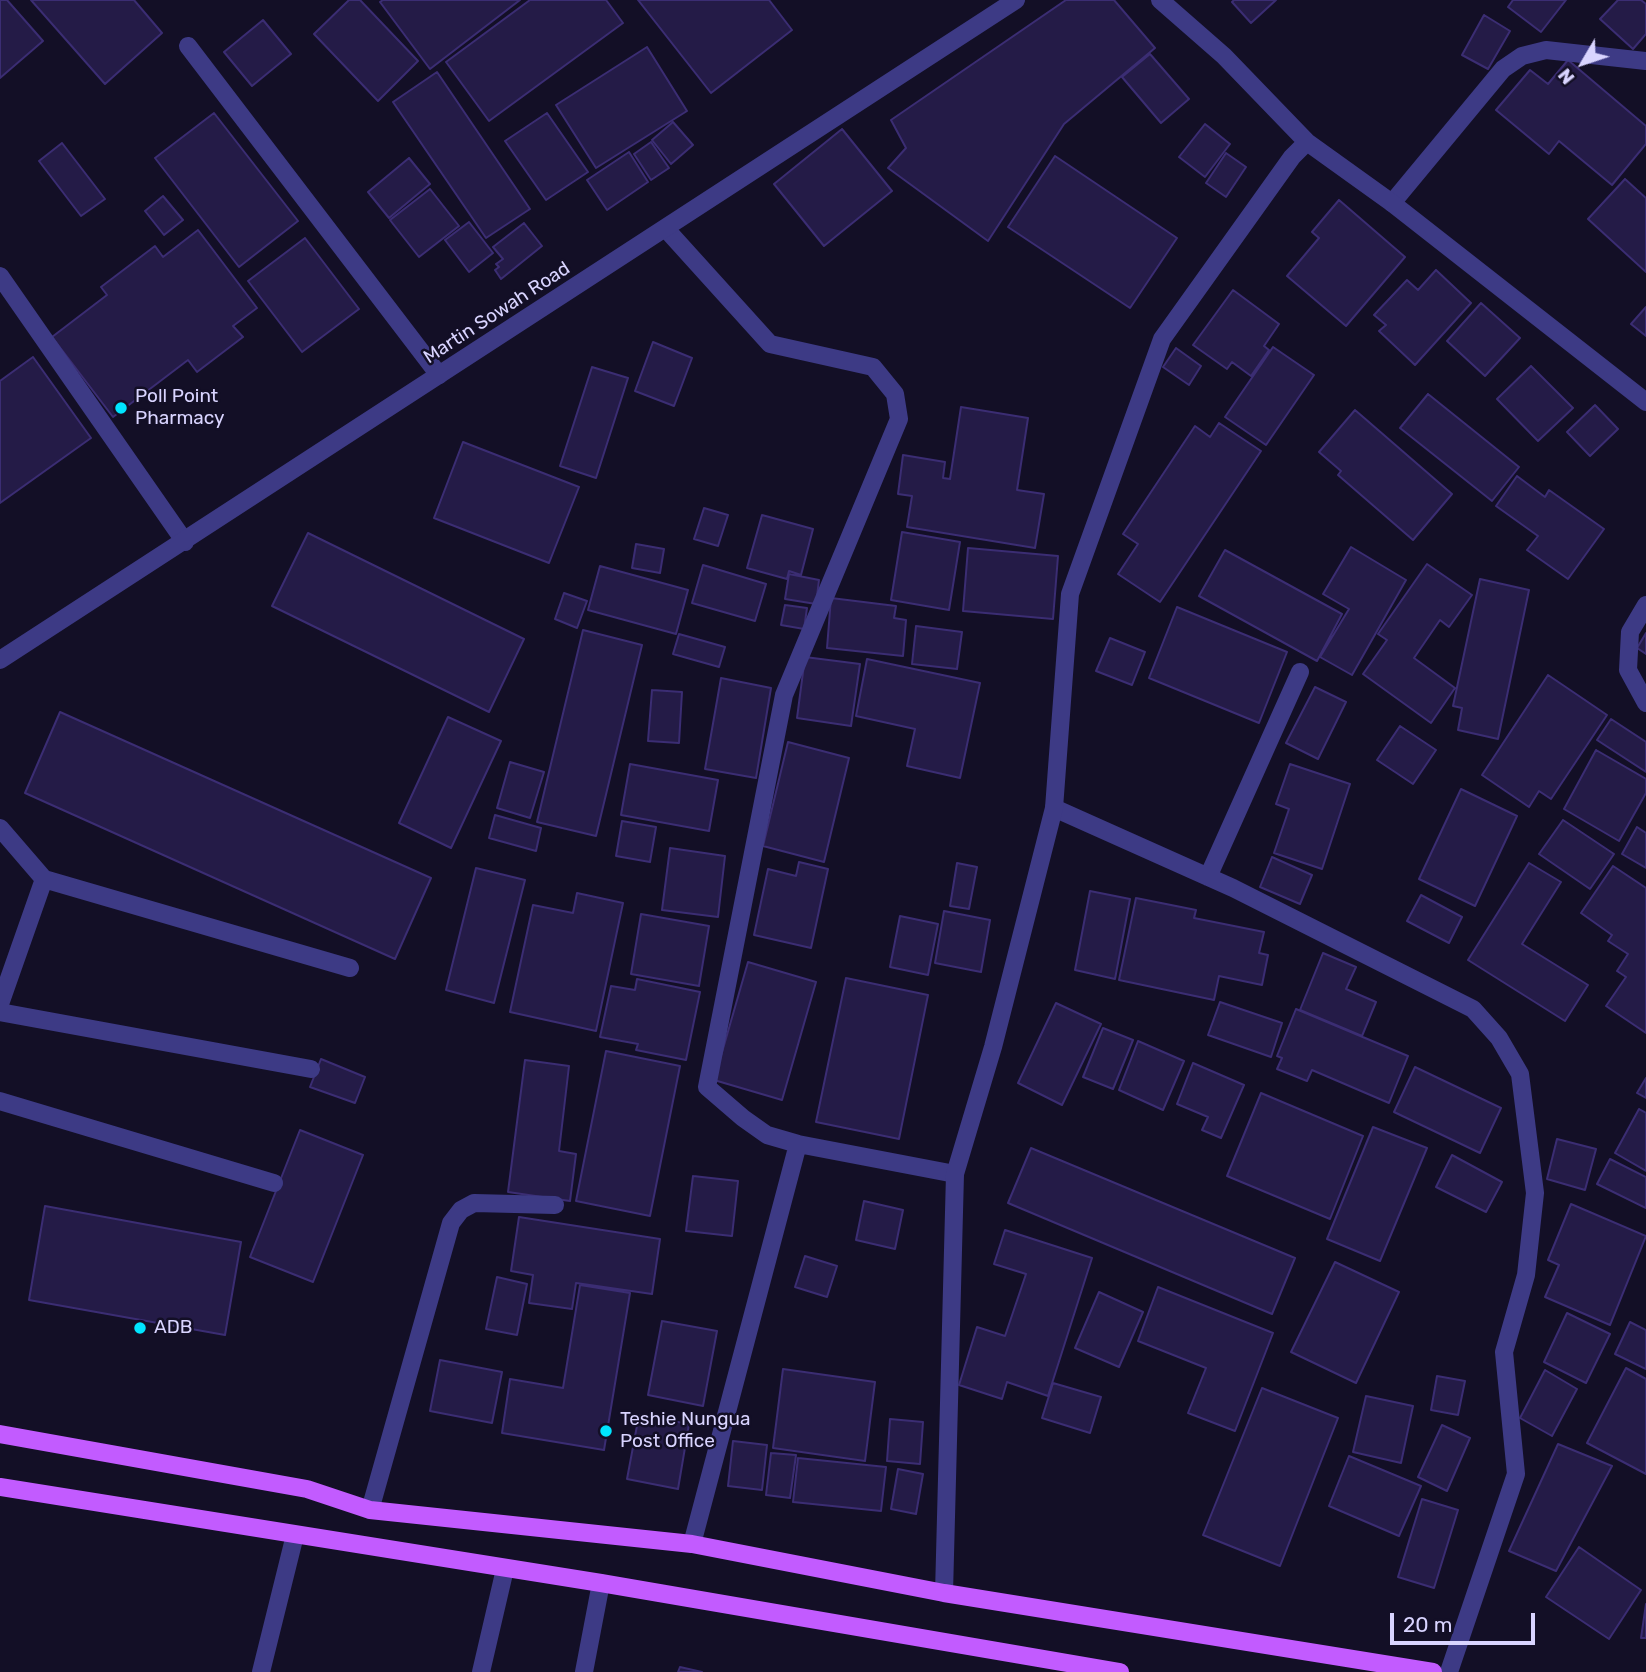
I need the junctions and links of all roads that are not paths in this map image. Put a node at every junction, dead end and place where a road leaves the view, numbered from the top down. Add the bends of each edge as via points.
1 (1016, 0) edge
2 (1160, 0) edge
3 (188, 46) dead end
4 (1646, 61) edge
5 (1307, 142) junction
6 (1392, 203) junction
7 (666, 229) junction
8 (0, 276) edge
9 (439, 375) junction
10 (1646, 402) edge
11 (185, 542) junction
12 (1646, 605) edge
13 (0, 660) edge
14 (1300, 672) dead end
15 (1646, 703) edge
16 (1054, 808) junction
17 (0, 828) edge
18 (1208, 877) junction
19 (44, 879) junction
20 (349, 968) dead end
21 (0, 1004) edge
22 (0, 1013) edge
23 (311, 1069) dead end
24 (0, 1101) edge
25 (798, 1144) junction
26 (955, 1174) junction
27 (274, 1183) dead end
28 (555, 1205) dead end
29 (0, 1434) edge
30 (0, 1487) edge
31 (370, 1510) junction
32 (295, 1535) junction
33 (692, 1544) junction
34 (505, 1569) junction
35 (601, 1583) junction
36 (944, 1592) junction
37 (261, 1672) edge
38 (481, 1672) edge
39 (584, 1672) edge
40 (1120, 1672) edge
41 (1433, 1672) edge
42 (1449, 1672) edge

1 - 7 street, Martin Sowah Road
2 - 5 street via 1224,56
3 - 9 street
4 - 6 street via 1546,50 1522,56 1503,69
5 - 6 street
5 - 16 street via 1162,340 1070,594
6 - 10 street
7 - 9 street, Martin Sowah Road
7 - 25 street via 769,344 873,367 895,394 899,419 784,695 707,1087 767,1135
8 - 11 street
9 - 11 street, Martin Sowah Road
11 - 13 street, Martin Sowah Road
12 - 15 street via 1630,632 1628,670
14 - 18 street
16 - 18 street
16 - 26 street
17 - 19 street
18 - 42 street via 1474,1009 1499,1038 1520,1074 1535,1193 1527,1275 1504,1352 1516,1474
19 - 20 street
19 - 21 street
22 - 23 street
24 - 27 street
25 - 26 street
25 - 33 street
26 - 36 street
28 - 31 street via 474,1203 451,1223
29 - 31 main road via 307,1489
30 - 32 main road
31 - 33 main road
32 - 34 main road
32 - 37 street
33 - 36 main road
34 - 35 main road
34 - 38 street
35 - 39 street
35 - 40 main road
36 - 41 main road

